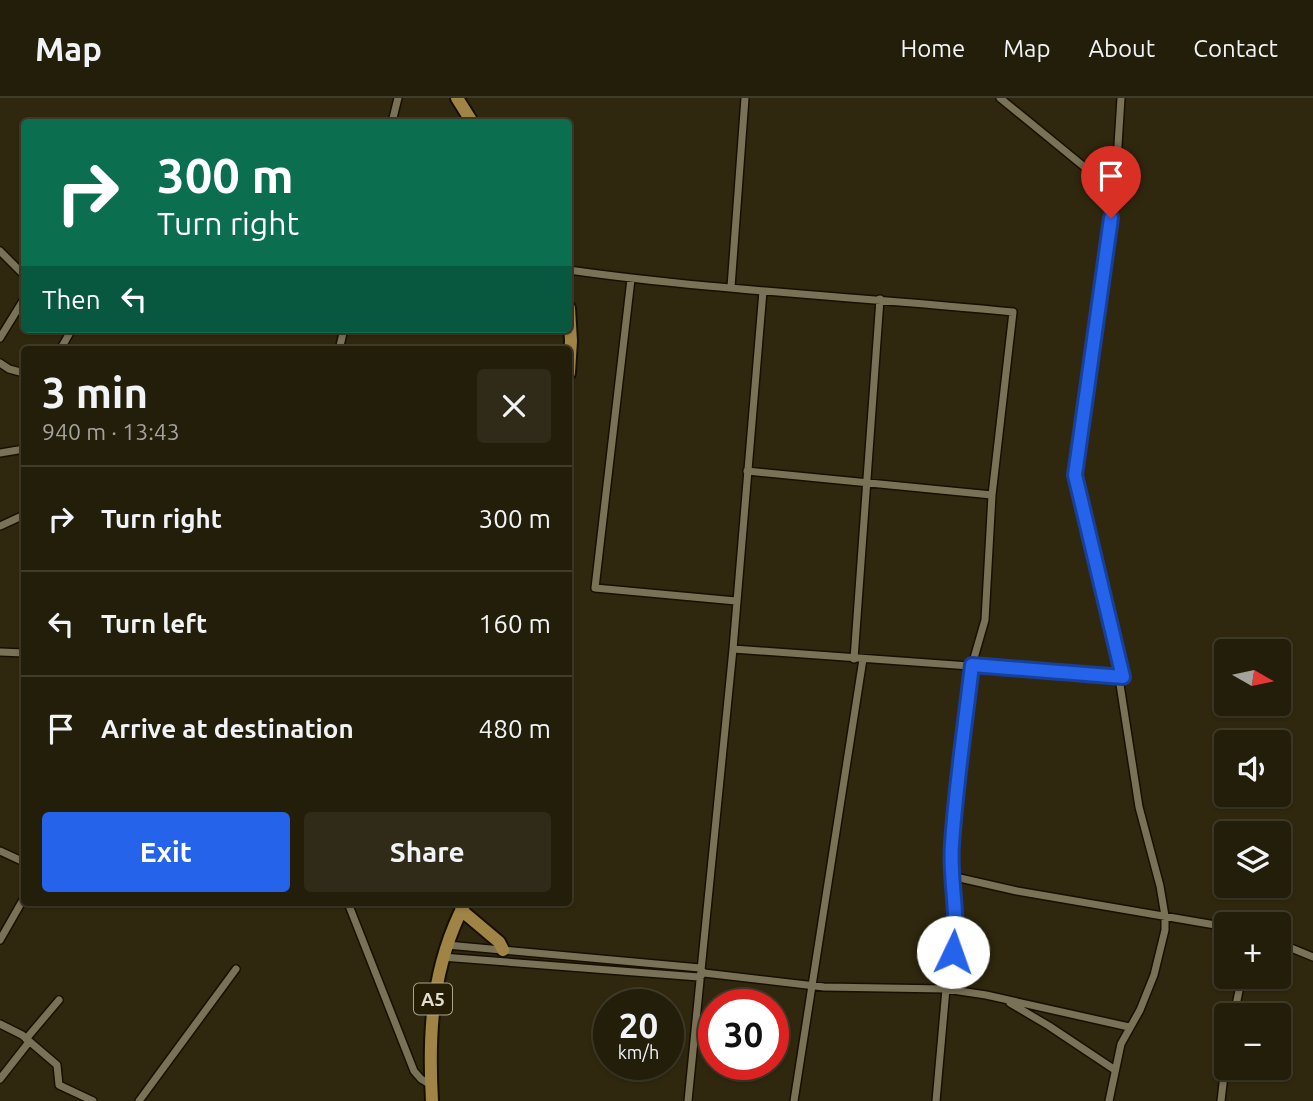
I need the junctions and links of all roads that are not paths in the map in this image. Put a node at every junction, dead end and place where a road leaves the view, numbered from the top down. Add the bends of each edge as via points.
1 (457, 98) edge
2 (745, 98) edge
3 (1000, 98) edge
4 (1121, 98) edge
5 (397, 99) edge
6 (393, 119) edge
7 (470, 119) edge
8 (1115, 192) junction
9 (0, 251) edge
10 (572, 270) edge
11 (21, 272) edge
12 (631, 279) junction
13 (731, 287) junction
14 (763, 292) junction
15 (880, 299) junction
16 (21, 304) edge
17 (0, 338) edge
18 (0, 363) edge
19 (21, 372) edge
20 (21, 450) edge
21 (0, 453) edge
22 (747, 471) junction
23 (867, 482) junction
24 (992, 495) junction
25 (21, 516) edge
26 (0, 526) edge
27 (736, 601) junction
28 (733, 649) junction
29 (0, 652) edge
30 (21, 653) edge
31 (863, 659) junction
32 (854, 660) junction
33 (972, 665) junction
34 (1123, 677) junction
35 (0, 851) edge
36 (21, 861) edge
37 (951, 876) junction
38 (21, 903) edge
39 (349, 906) edge
40 (463, 907) edge
41 (1165, 916) junction
42 (1214, 925) edge
43 (0, 940) edge
44 (1291, 948) edge
45 (445, 951) junction
46 (501, 956) junction
47 (1313, 957) edge
48 (236, 969) dead end
49 (701, 973) junction
50 (811, 986) junction
51 (946, 989) junction
52 (1004, 999) junction
53 (59, 1000) dead end
54 (0, 1024) edge
55 (1129, 1027) junction
56 (28, 1041) junction
57 (1115, 1070) junction
58 (0, 1079) edge
59 (1223, 1080) edge
60 (431, 1086) junction
61 (93, 1101) edge
62 (139, 1101) edge
63 (432, 1101) edge
64 (688, 1101) edge
65 (794, 1101) edge
66 (936, 1101) edge
67 (1109, 1101) edge
68 (1221, 1101) edge

1 - 7 highway
2 - 13 street
3 - 8 street
4 - 8 street
5 - 6 street
8 - 34 street via 1075,475
9 - 11 street
10 - 12 street
12 - 13 street
12 - 27 street via 595,588
13 - 14 street
14 - 15 street
14 - 22 street
15 - 23 street
15 - 24 street via 1013,312
16 - 17 street
18 - 19 street
20 - 21 street
22 - 23 street
22 - 27 street
23 - 24 street
23 - 32 street
24 - 33 street via 985,620
25 - 26 street
27 - 28 street
28 - 32 street
28 - 49 street
29 - 30 street
31 - 32 street
31 - 33 street
31 - 50 street
33 - 34 street
33 - 37 street
34 - 41 street via 1119,678 1135,787
35 - 36 street
37 - 41 street
37 - 51 street via 956,934
38 - 43 street
39 - 60 street via 414,1071
40 - 45 highway, A5
40 - 46 highway via 499,942
41 - 42 street
41 - 55 street via 1154,975
44 - 47 street
45 - 46 street
45 - 46 street
45 - 60 highway, A5 via 431,1015
46 - 49 street
46 - 49 street
48 - 62 street
49 - 50 street
49 - 64 street
50 - 51 street
50 - 65 street
51 - 52 street
51 - 66 street
52 - 55 street
52 - 57 street
53 - 56 street
54 - 56 street
55 - 57 street
56 - 58 street
56 - 61 street via 57,1065 59,1085
57 - 67 street
59 - 68 street
60 - 63 highway, A5

